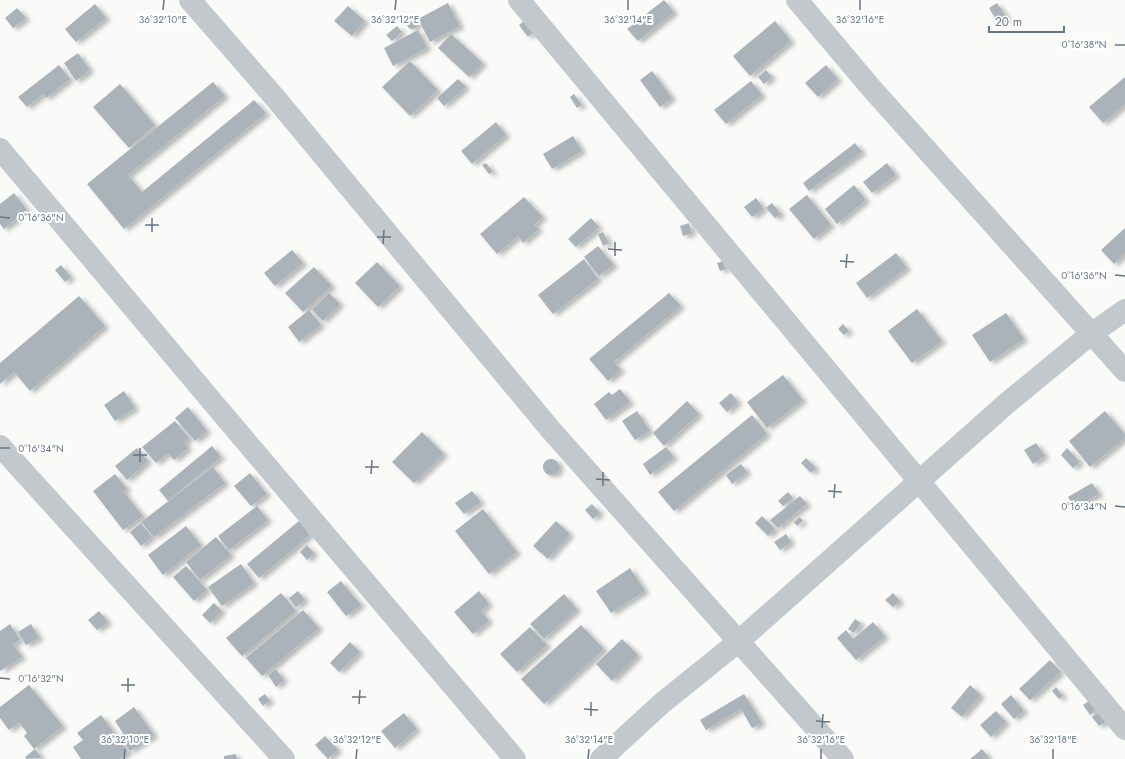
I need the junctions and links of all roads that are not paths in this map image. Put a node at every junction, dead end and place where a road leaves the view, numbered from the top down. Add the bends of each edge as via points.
1 (190, 0) edge
2 (519, 0) edge
3 (797, 0) edge
4 (0, 150) edge
5 (1125, 310) edge
6 (1091, 334) junction
7 (1125, 371) edge
8 (0, 446) edge
9 (919, 481) junction
10 (739, 641) junction
11 (1125, 729) edge
12 (284, 759) edge
13 (515, 759) edge
14 (601, 759) edge
15 (843, 759) edge

1 - 10 street via 277,100 550,429
2 - 9 street
3 - 6 street via 872,90
4 - 13 street
5 - 6 street
6 - 7 street
6 - 9 street via 1006,404
8 - 12 street
9 - 10 street
9 - 11 street
10 - 14 street via 661,704
10 - 15 street

